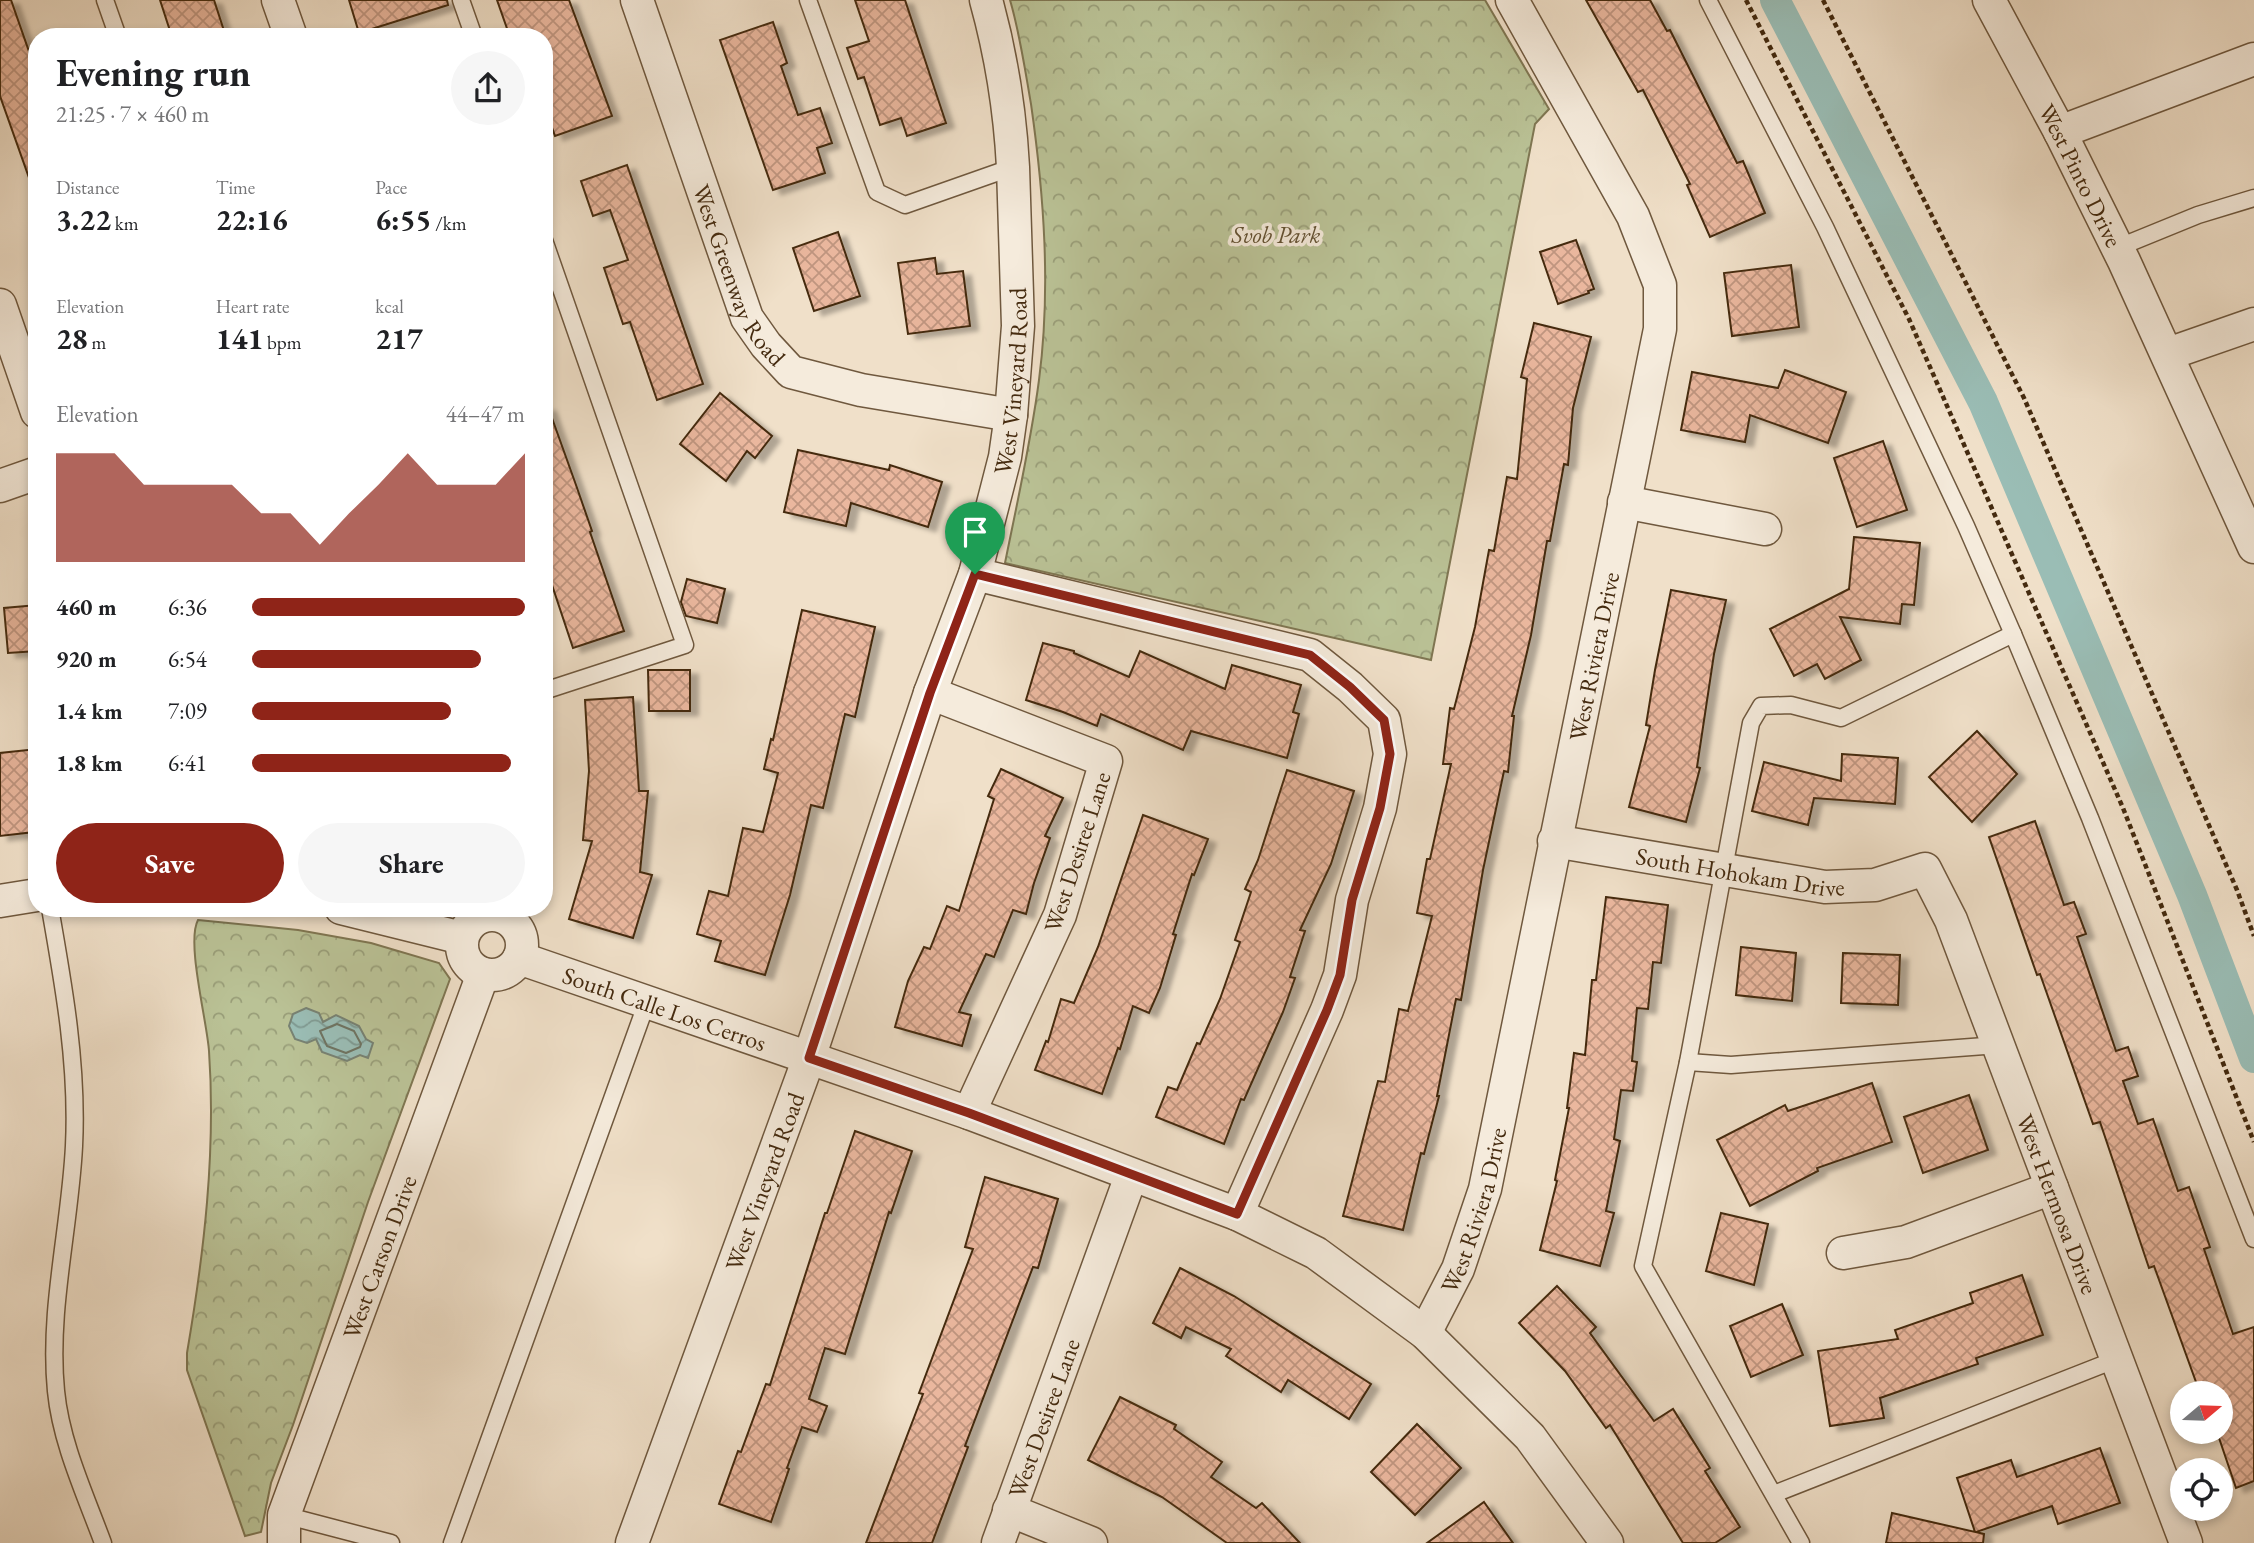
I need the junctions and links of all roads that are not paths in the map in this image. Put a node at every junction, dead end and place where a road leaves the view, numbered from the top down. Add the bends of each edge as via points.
1 (105, 0) edge
2 (278, 0) edge
3 (461, 0) edge
4 (637, 0) edge
5 (808, 0) edge
6 (986, 0) edge
7 (1512, 0) edge
8 (1708, 0) edge
9 (1989, 0) edge
10 (115, 28) edge
11 (288, 28) edge
12 (471, 28) edge
13 (2254, 59) edge
14 (2060, 132) junction
15 (1013, 167) junction
16 (2254, 198) edge
17 (2118, 248) junction
18 (553, 266) edge
19 (0, 305) edge
20 (2254, 324) edge
21 (2168, 354) junction
22 (28, 386) edge
23 (1011, 415) junction
24 (28, 476) edge
25 (0, 486) edge
26 (1624, 502) junction
27 (1765, 529) dead end
28 (2254, 547) edge
29 (975, 574) junction
30 (2013, 634) junction
31 (553, 688) edge
32 (930, 693) junction
33 (1554, 841) junction
34 (1925, 869) joint
35 (1725, 870) junction
36 (28, 896) edge
37 (0, 901) edge
38 (52, 917) edge
39 (377, 917) edge
40 (482, 917) edge
41 (507, 917) edge
42 (462, 938) junction
43 (519, 958) junction
44 (483, 974) junction
45 (648, 1002) junction
46 (1998, 1045) junction
47 (809, 1058) junction
48 (1688, 1062) junction
49 (969, 1113) junction
50 (1131, 1176) junction
51 (2052, 1188) junction
52 (1237, 1214) junction
53 (2254, 1239) edge
54 (1843, 1254) dead end
55 (1425, 1333) junction
56 (2117, 1359) junction
57 (1774, 1494) junction
58 (1009, 1510) junction
59 (284, 1529) edge
60 (103, 1543) edge
61 (391, 1543) edge
62 (452, 1543) edge
63 (632, 1543) edge
64 (998, 1543) edge
65 (1091, 1543) edge
66 (1606, 1543) edge
67 (1801, 1543) edge
68 (2186, 1543) edge

1 - 10 lane
2 - 11 street
3 - 12 lane
4 - 23 street, West Greenway Road via 747,318 766,345 791,372 861,390
5 - 15 lane via 877,192 905,205
6 - 15 street, West Vineyard Road via 995,32
7 - 26 street, West Riviera Drive via 1633,216 1660,285 1660,329
8 - 30 lane via 1825,227
9 - 14 street, West Pinto Drive
13 - 14 street
14 - 17 street, West Pinto Drive
15 - 23 street, West Vineyard Road via 1018,326
16 - 17 lane via 2197,215
17 - 21 street, West Pinto Drive
18 - 31 lane via 685,645
19 - 22 street
20 - 21 street
21 - 28 street, West Pinto Drive
23 - 29 street, West Vineyard Road
24 - 25 street
26 - 27 street
26 - 33 street, West Riviera Drive
29 - 32 street, West Vineyard Road
29 - 52 street via 1310,655 1384,720 1390,754 1380,808 1352,900 1340,975
30 - 35 lane via 1841,718 1791,705 1761,706 1751,723
30 - 53 lane
32 - 47 street, West Vineyard Road
32 - 49 street, West Desiree Lane via 1106,761 1060,915
33 - 35 street, South Hohokam Drive
33 - 55 street, West Riviera Drive via 1485,1189 1458,1269
34 - 35 street, South Hohokam Drive via 1875,885 1825,887
34 - 46 street, West Hermosa Drive via 1951,920
35 - 48 lane
36 - 37 street
38 - 60 lane via 64,984 74,1146 54,1345 56,1392 64,1435
39 - 42 street
40 - 42 street
41 - 43 street via 522,942
42 - 44 street via 465,960
43 - 44 street via 504,973
43 - 45 street, South Calle Los Cerros
44 - 59 street, West Carson Drive
45 - 47 street, South Calle Los Cerros
45 - 62 lane
46 - 48 lane via 1731,1065
46 - 51 street, West Hermosa Drive
47 - 49 street
47 - 63 street, West Vineyard Road
48 - 57 lane via 1643,1266
49 - 50 street
50 - 52 street
50 - 58 street, West Desiree Lane
51 - 54 street via 1906,1242
51 - 56 street, West Hermosa Drive
52 - 55 street via 1316,1253
55 - 66 street via 1530,1437
56 - 57 lane
56 - 68 street, West Hermosa Drive
57 - 67 lane
58 - 64 street, West Desiree Lane
58 - 65 street
59 - 61 lane

